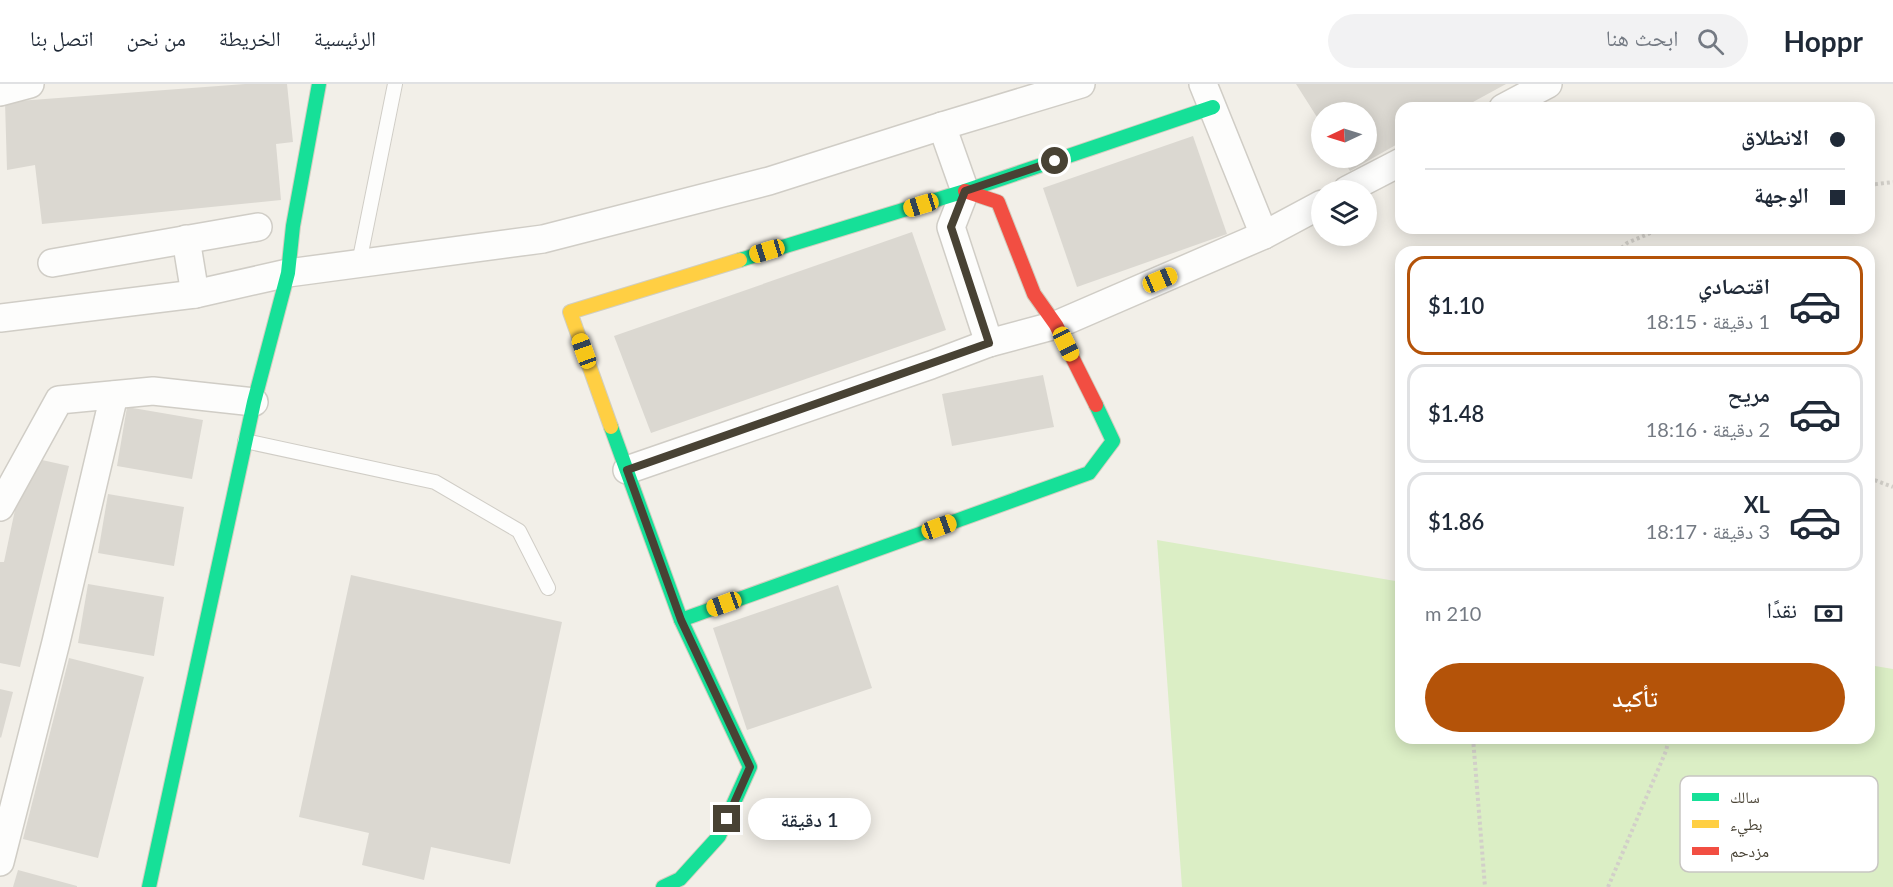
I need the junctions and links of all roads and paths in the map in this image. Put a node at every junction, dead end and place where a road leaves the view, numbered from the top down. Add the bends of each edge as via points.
1 (30, 84) edge
2 (318, 84) edge
3 (395, 84) edge
4 (1081, 84) edge
5 (1548, 84) edge
6 (0, 92) edge
7 (1208, 96) edge
8 (1514, 102) edge
9 (942, 126) junction
10 (1395, 165) edge
11 (1366, 180) edge
12 (1893, 182) edge
13 (1875, 184) edge
14 (965, 191) junction
15 (1311, 210) edge
16 (258, 227) dead end
17 (1648, 234) edge
18 (1264, 235) junction
19 (186, 239) junction
20 (1624, 246) edge
21 (52, 263) dead end
22 (359, 264) junction
23 (288, 273) junction
24 (195, 294) junction
25 (0, 318) edge
26 (1056, 325) junction
27 (989, 343) junction
28 (114, 395) junction
29 (254, 402) junction
30 (245, 441) junction
31 (627, 470) junction
32 (1875, 480) edge
33 (1893, 487) edge
34 (0, 507) edge
35 (548, 588) dead end
36 (681, 620) junction
37 (1473, 744) edge
38 (1668, 744) edge
39 (0, 862) edge
40 (149, 887) edge
41 (663, 887) edge
42 (1485, 887) edge
43 (1608, 887) edge

1 - 6 street
2 - 23 street
3 - 22 lane
4 - 9 street
5 - 8 street
7 - 14 street
7 - 18 street
9 - 14 street
9 - 22 street via 770,182 543,239
10 - 11 street
12 - 13 path
14 - 26 street via 998,202 1034,294
14 - 27 street via 951,227
14 - 31 street via 570,312
15 - 18 street
16 - 19 street
17 - 20 path
18 - 26 street
19 - 21 street
19 - 24 street
22 - 23 street
23 - 24 street
23 - 29 street
24 - 25 street
26 - 27 street
26 - 36 street via 1113,441 1089,473
27 - 31 street
28 - 29 street via 153,391
28 - 34 street via 59,400
28 - 39 street
29 - 30 street
30 - 35 lane via 435,482 519,531
30 - 40 street
31 - 36 street
32 - 33 path
36 - 41 street via 750,767 719,836 680,879
37 - 42 path
38 - 43 path

